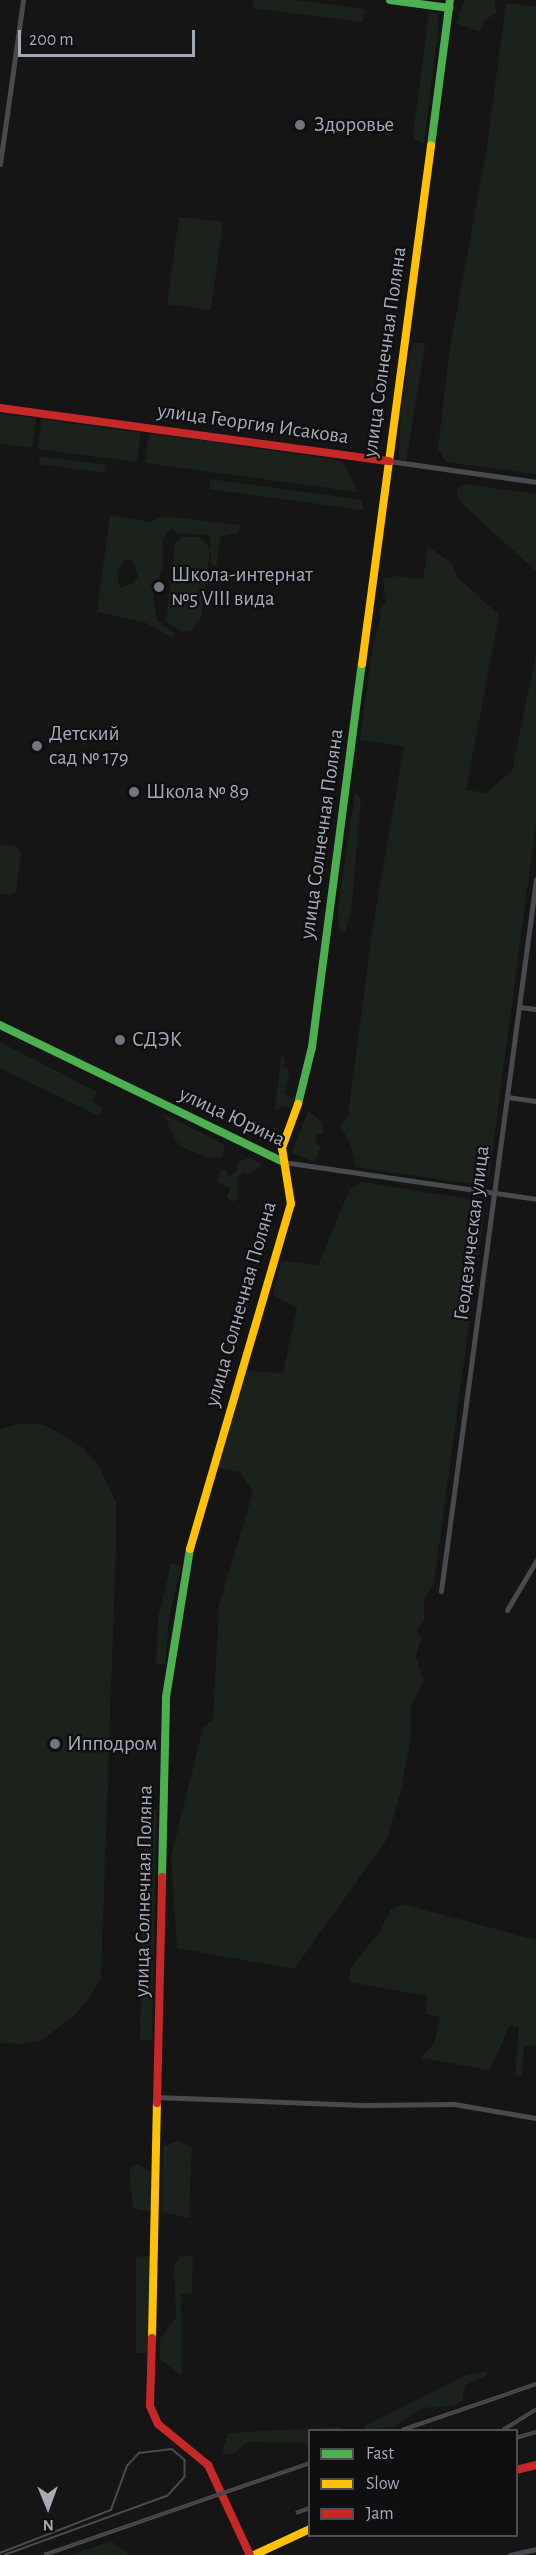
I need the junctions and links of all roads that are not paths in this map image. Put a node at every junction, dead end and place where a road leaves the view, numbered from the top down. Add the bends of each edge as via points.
1 (23, 0) edge
2 (390, 0) edge
3 (450, 4) edge
4 (0, 164) edge
5 (0, 408) edge
6 (389, 460) junction
7 (536, 482) edge
8 (536, 879) edge
9 (533, 918) edge
10 (519, 1007) junction
11 (536, 1009) edge
12 (0, 1025) edge
13 (507, 1097) junction
14 (536, 1101) edge
15 (283, 1162) junction
16 (494, 1193) junction
17 (536, 1199) edge
18 (536, 1561) edge
19 (441, 1591) dead end
20 (507, 1610) dead end
21 (155, 2097) junction
22 (536, 2118) edge
23 (536, 2465) edge
24 (518, 2470) edge
25 (308, 2529) edge
26 (536, 2549) edge
27 (252, 2555) edge
28 (510, 2555) edge

1 - 4 street
2 - 3 street
3 - 6 street, улица Солнечная Поляна
5 - 6 street, улица Георгия Исакова
6 - 7 street, улица Георгия Исакова
6 - 15 street, улица Солнечная Поляна via 312,1047 300,1100 282,1148
8 - 9 street, Геодезическая улица
9 - 10 street, Геодезическая улица
10 - 11 street
10 - 13 street, Геодезическая улица
12 - 15 street, улица Юрина
13 - 14 street
13 - 16 street, Геодезическая улица
15 - 16 street, улица Юрина
15 - 21 street, улица Солнечная Поляна via 291,1204 195,1524 174,1631 166,1697 165,1861
16 - 17 street, улица Юрина
16 - 19 street, Геодезическая улица
18 - 20 street
21 - 22 street via 368,2105 432,2103
21 - 27 street, улица Солнечная Поляна via 150,2406 158,2424 208,2465
23 - 24 street
25 - 27 street
26 - 28 street

